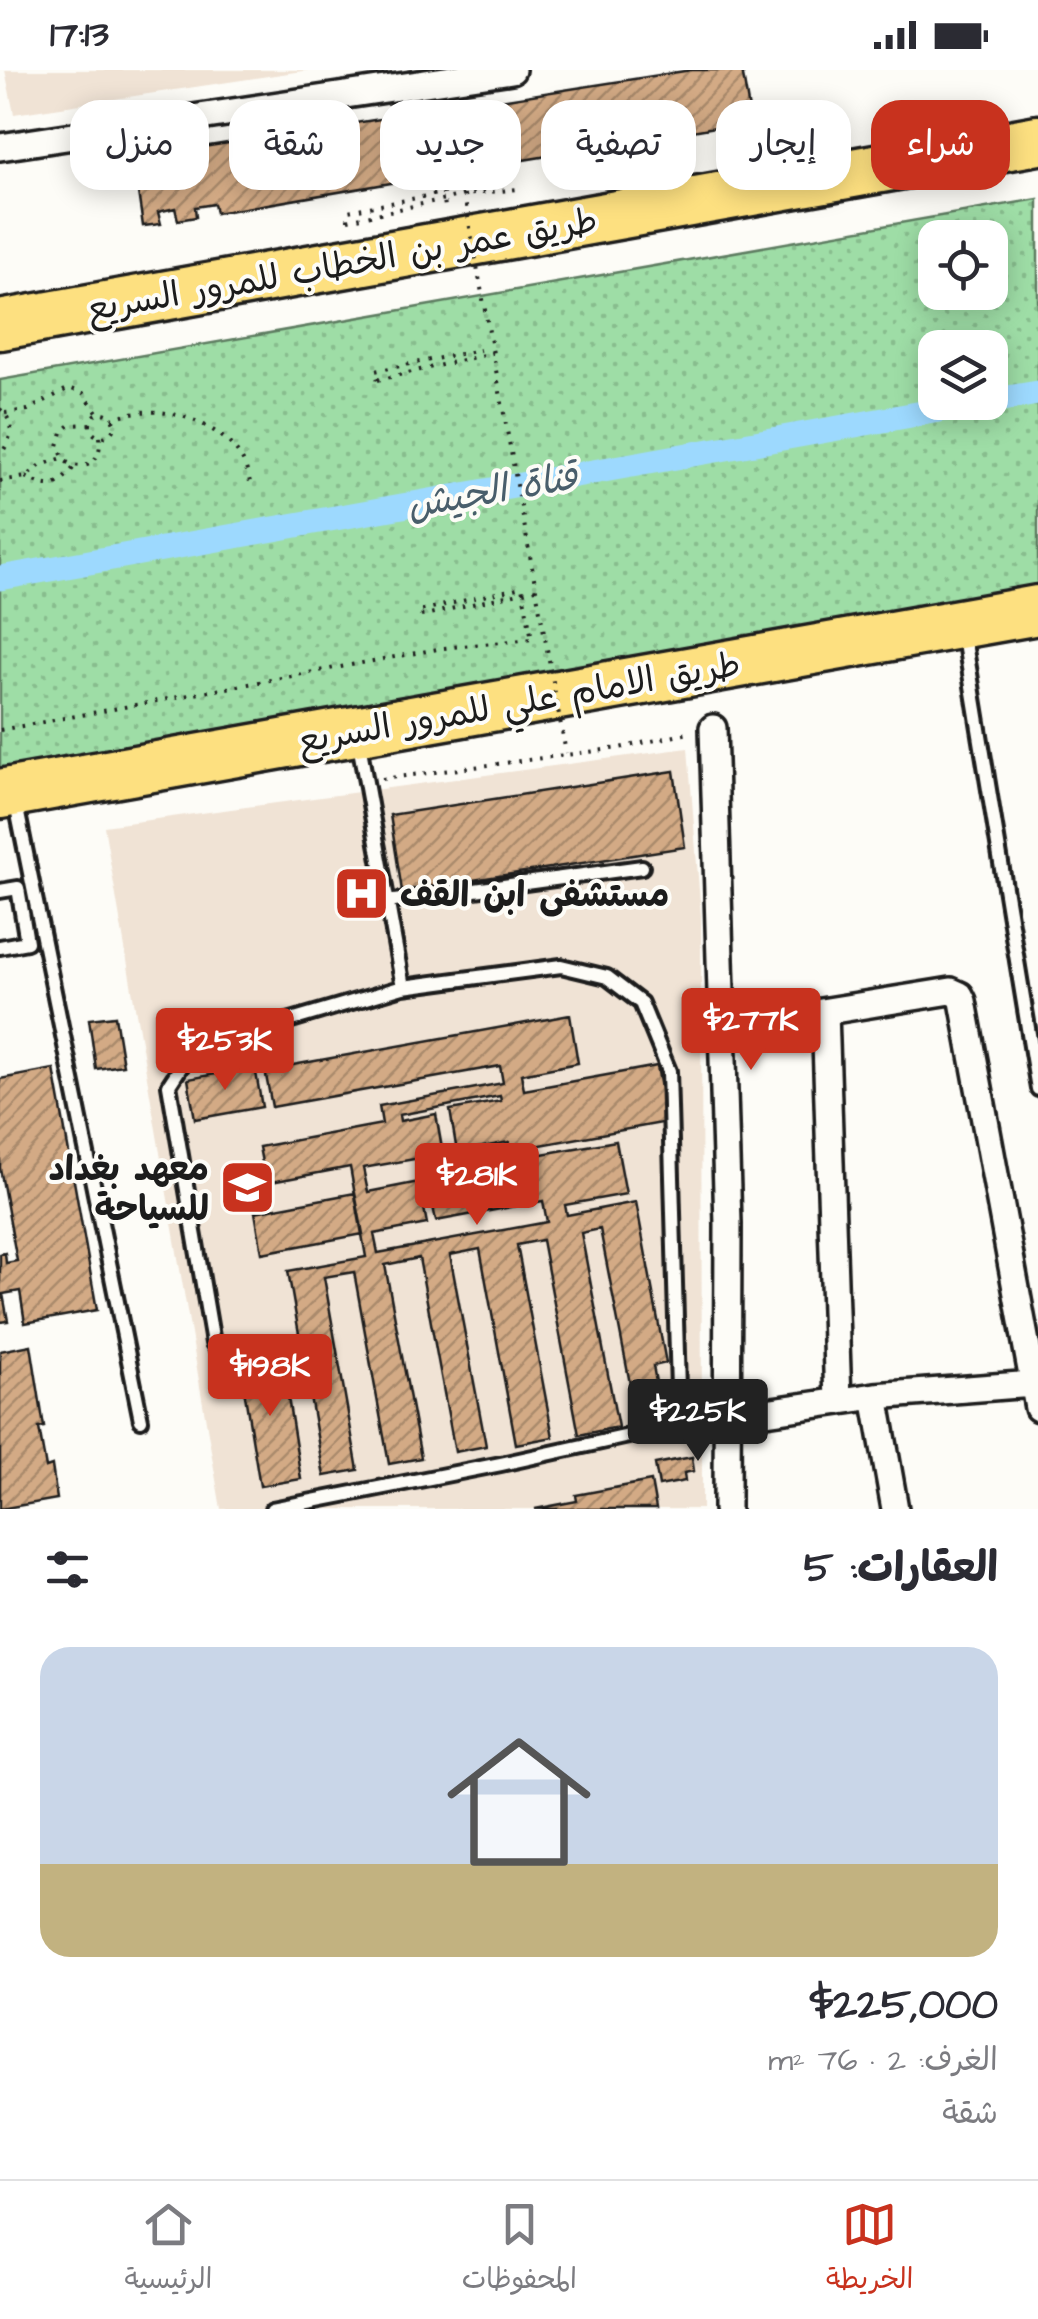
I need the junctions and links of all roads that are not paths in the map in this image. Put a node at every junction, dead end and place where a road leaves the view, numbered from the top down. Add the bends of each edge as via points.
1 (512, 70) edge
2 (1038, 140) edge
3 (0, 147) edge
4 (0, 325) edge
5 (1038, 610) edge
6 (962, 623) junction
7 (713, 728) road end
8 (357, 730) junction
9 (7, 792) edge
10 (642, 867) dead end
11 (0, 891) edge
12 (387, 902) junction
13 (0, 947) edge
14 (403, 988) junction
15 (825, 1012) junction
16 (722, 1028) junction
17 (1038, 1090) edge
18 (269, 1346) dead end
19 (1036, 1391) edge
20 (875, 1396) junction
21 (838, 1401) junction
22 (725, 1418) junction
23 (141, 1420) dead end
24 (272, 1509) edge
25 (726, 1509) edge
26 (895, 1509) edge

1 - 3 street
2 - 4 highway, طريق عمر بن الخطاب للمرور السريع
5 - 6 highway, طريق الامام علي للمرور السريع
6 - 8 highway, طريق الامام علي للمرور السريع
6 - 17 lane
7 - 16 street
8 - 9 highway, طريق الامام علي للمرور السريع
8 - 12 lane
9 - 23 lane
10 - 12 lane
11 - 13 lane via 18,888 27,942
12 - 14 lane
14 - 18 lane via 203,1050 170,1085 214,1343 226,1351
14 - 24 lane via 560,966 607,977 641,1004 669,1071 678,1425
15 - 16 street
15 - 19 street via 960,994
15 - 21 street
16 - 22 street
19 - 20 street
20 - 21 street
20 - 26 street
21 - 22 street
22 - 25 street

